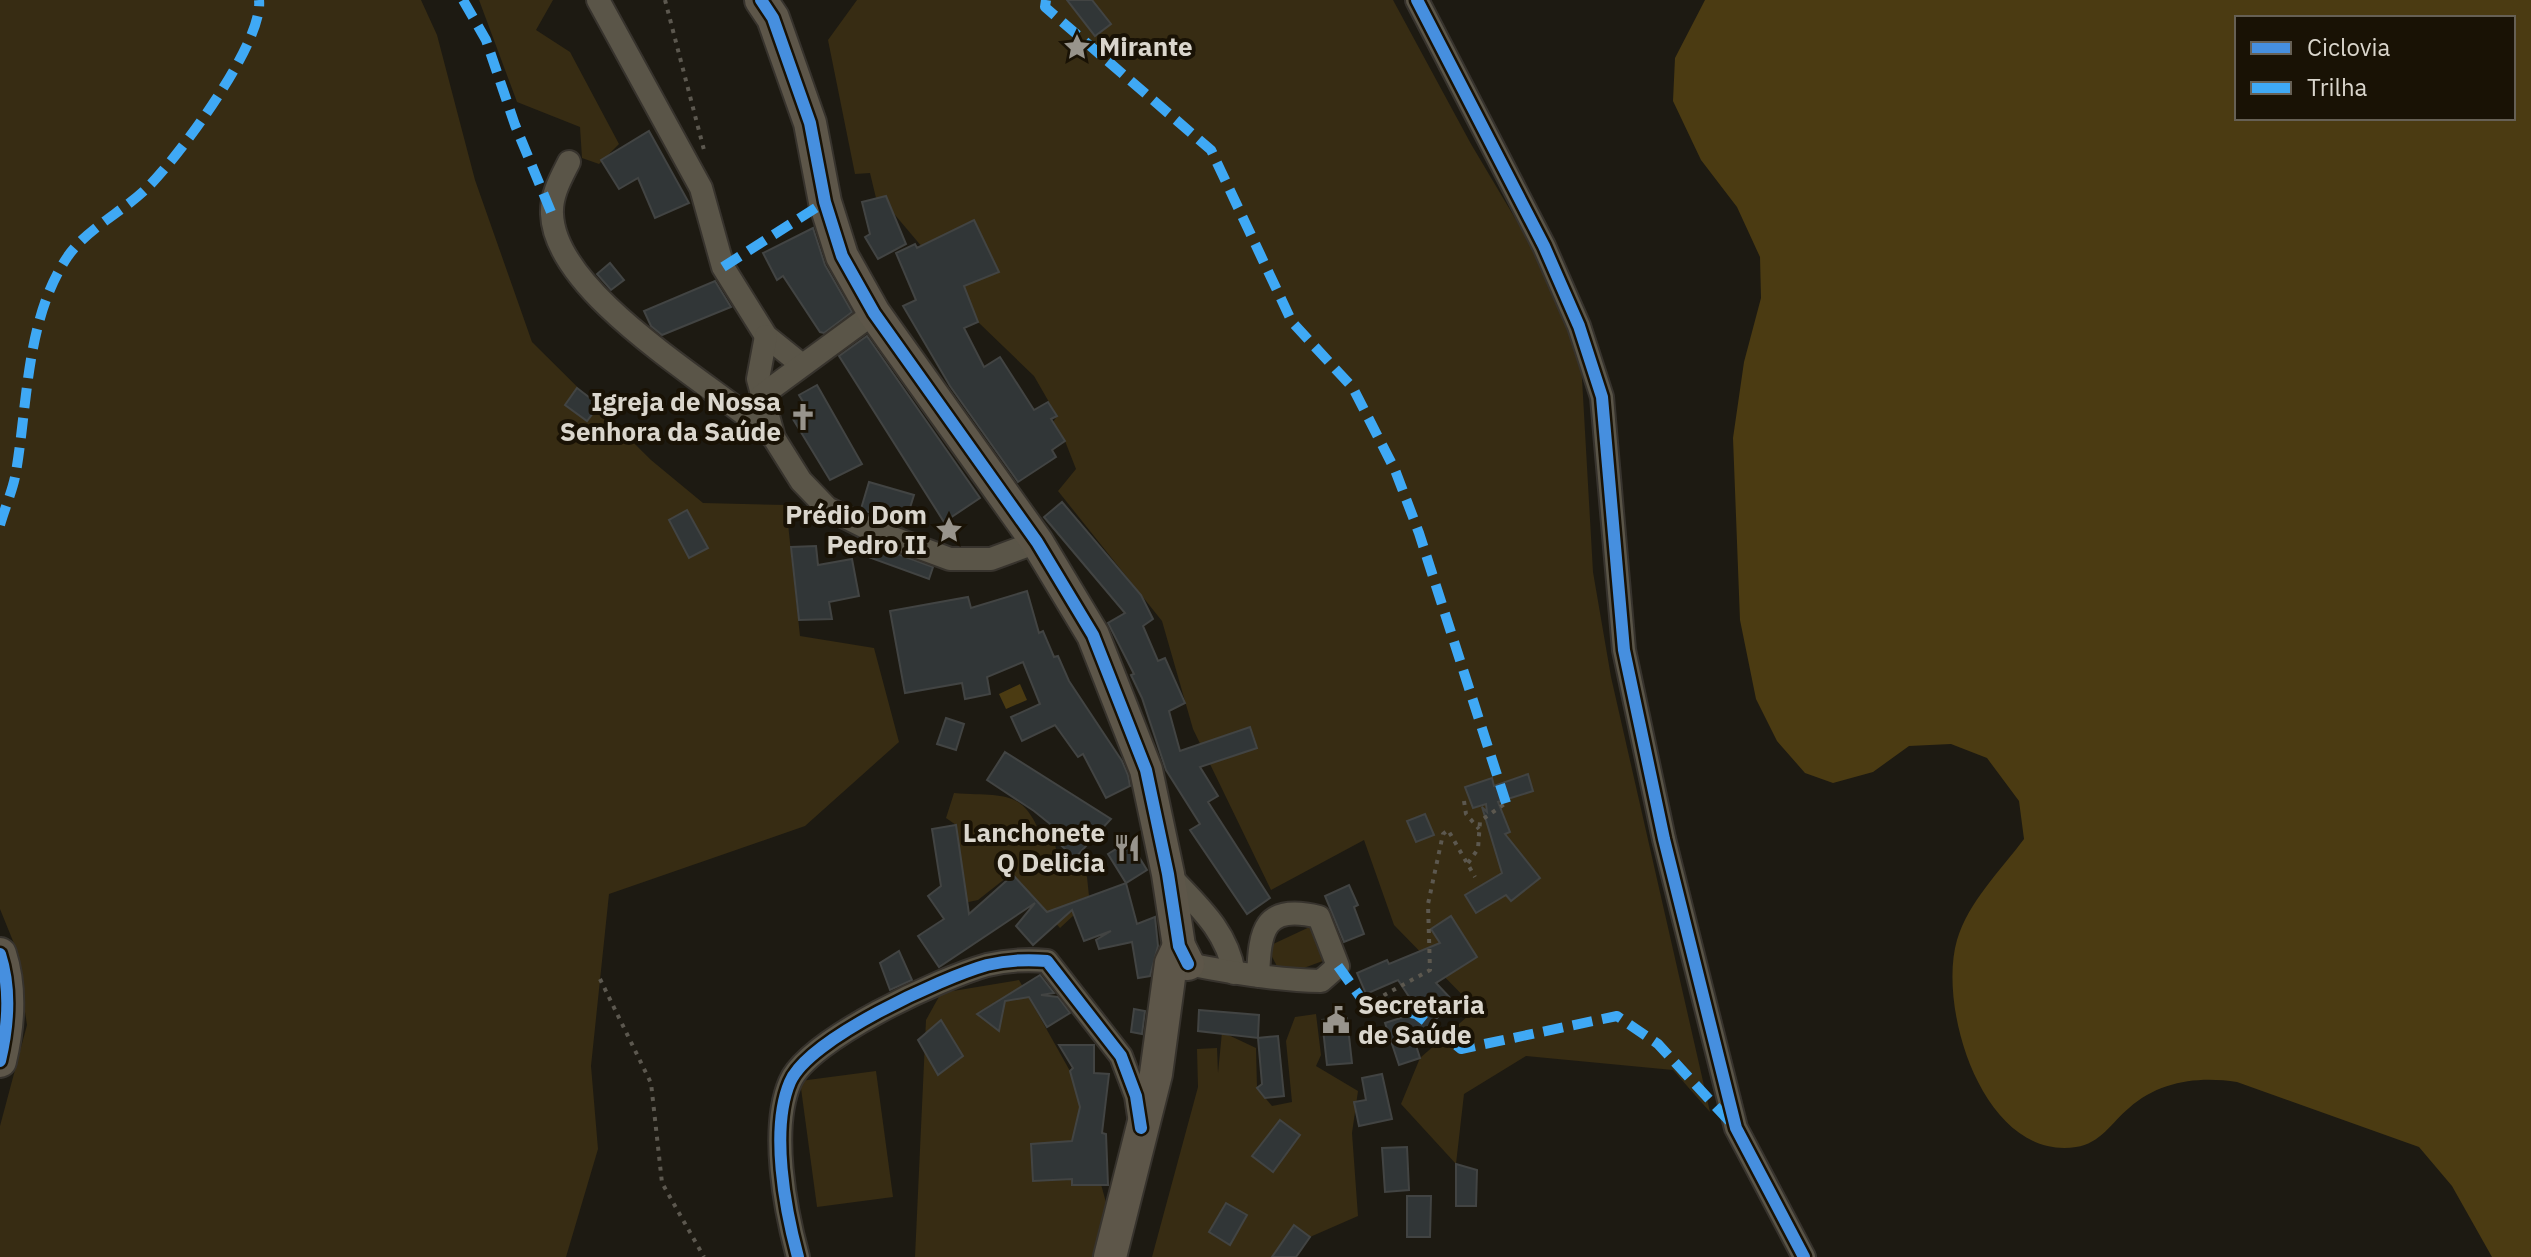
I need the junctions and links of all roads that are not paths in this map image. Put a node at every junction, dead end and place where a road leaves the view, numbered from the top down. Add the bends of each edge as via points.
1 (598, 0) edge
2 (761, 0) edge
3 (1417, 0) edge
4 (569, 162) dead end
5 (874, 313) junction
6 (766, 336) junction
7 (802, 365) junction
8 (761, 396) junction
9 (774, 438) junction
10 (1037, 542) junction
11 (1168, 874) junction
12 (0, 954) edge
13 (1179, 958) junction
14 (1234, 973) junction
15 (1258, 976) dead end
16 (0, 1061) edge
17 (1141, 1128) junction
18 (798, 1257) edge
19 (1110, 1257) edge
20 (1127, 1257) edge
21 (1804, 1257) edge

1 - 6 street via 701,188 723,267
2 - 5 street via 773,18 810,123 833,232
3 - 21 street via 1544,246 1602,397 1624,650 1664,839 1736,1128
4 - 9 street via 551,212 569,261 638,334
5 - 7 street
5 - 10 street
6 - 7 street
6 - 8 street via 758,379
7 - 8 street
8 - 9 street
9 - 10 street via 801,481 827,508 869,529 950,559 991,559
10 - 11 street via 1093,635 1146,770
11 - 13 street
11 - 14 street via 1222,933
12 - 16 street via 7,1030
13 - 14 street
13 - 17 street
13 - 20 street via 1177,1061
14 - 15 street
17 - 18 street via 1121,1056 1047,961 1020,959 986,966 917,992 821,1047 790,1082 780,1127 789,1224
17 - 19 street

